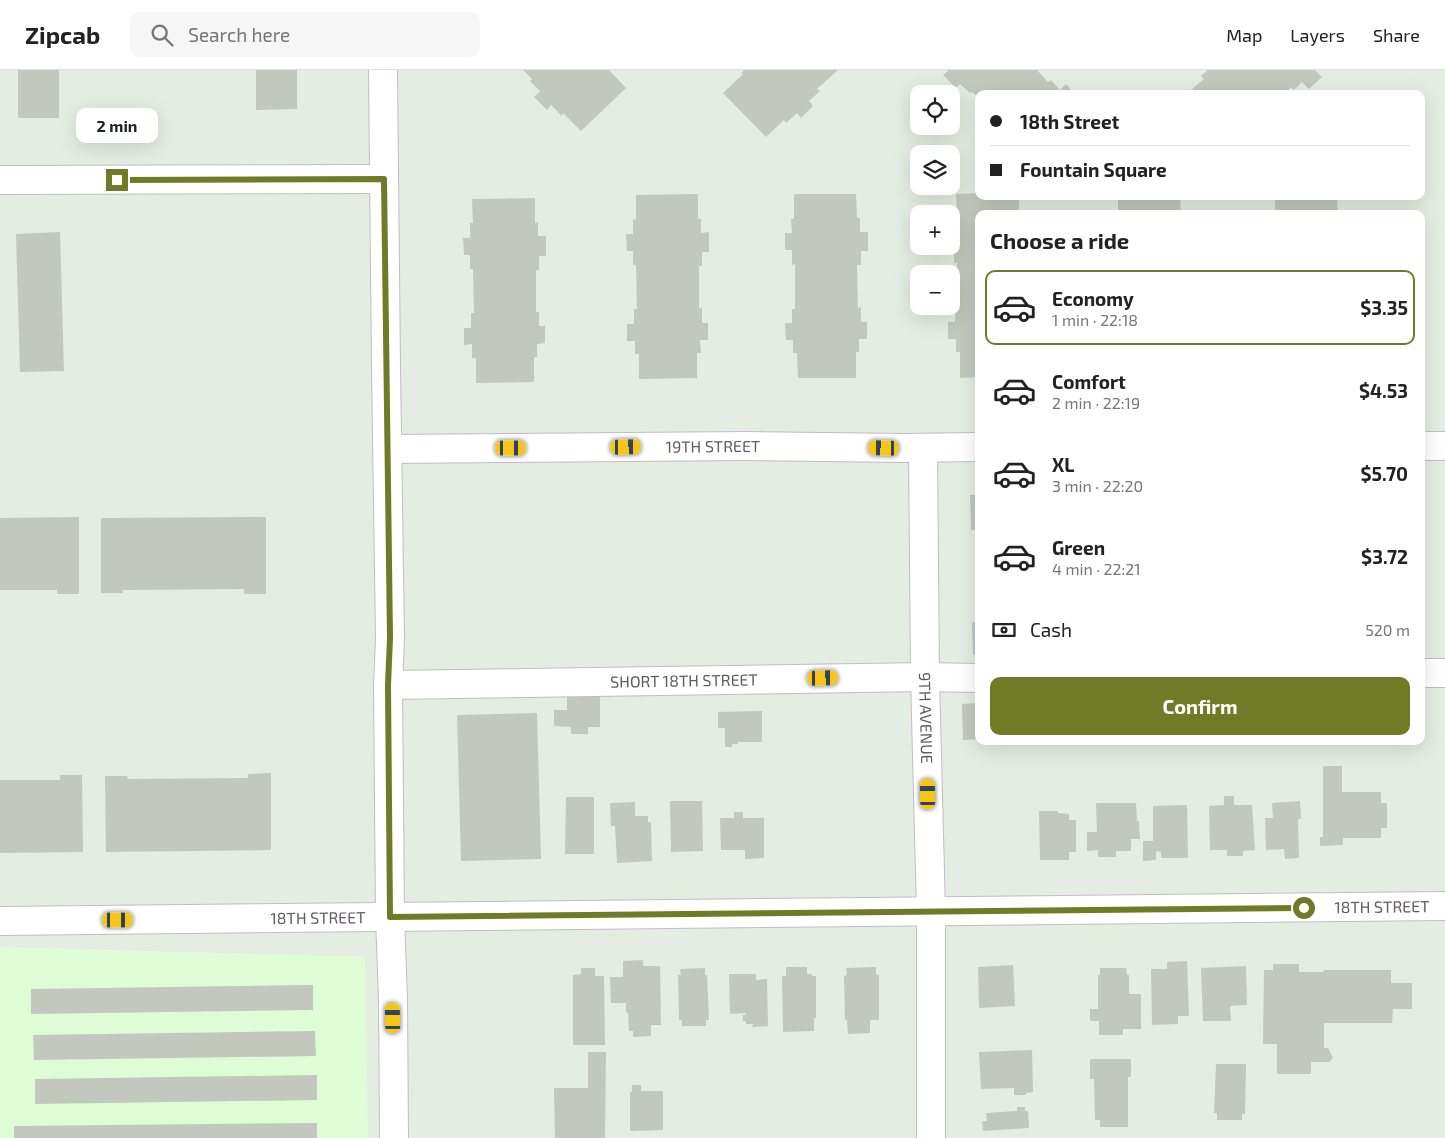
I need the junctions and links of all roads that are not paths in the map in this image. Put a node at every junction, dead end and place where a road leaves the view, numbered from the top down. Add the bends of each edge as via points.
1 (383, 70) edge
2 (384, 179) junction
3 (0, 180) edge
4 (1425, 446) edge
5 (1445, 446) edge
6 (923, 448) junction
7 (975, 448) edge
8 (387, 449) junction
9 (1425, 673) edge
10 (1445, 673) edge
11 (925, 677) junction
12 (975, 678) edge
13 (388, 685) junction
14 (1445, 906) edge
15 (931, 912) junction
16 (390, 917) junction
17 (0, 921) edge
18 (394, 1138) edge
19 (931, 1138) edge

1 - 2 street
2 - 3 street
2 - 8 street
4 - 5 street
6 - 7 street, 19TH STREET
6 - 8 street, 19TH STREET
6 - 11 street, 9TH AVENUE
8 - 13 street
9 - 10 street
11 - 12 street, SHORT 18TH STREET
11 - 13 street, SHORT 18TH STREET
11 - 15 street, 9TH AVENUE
13 - 16 street
14 - 15 street, 18TH STREET
15 - 16 street, 18TH STREET
15 - 19 street, 9TH AVENUE
16 - 17 street, 18TH STREET
16 - 18 street

